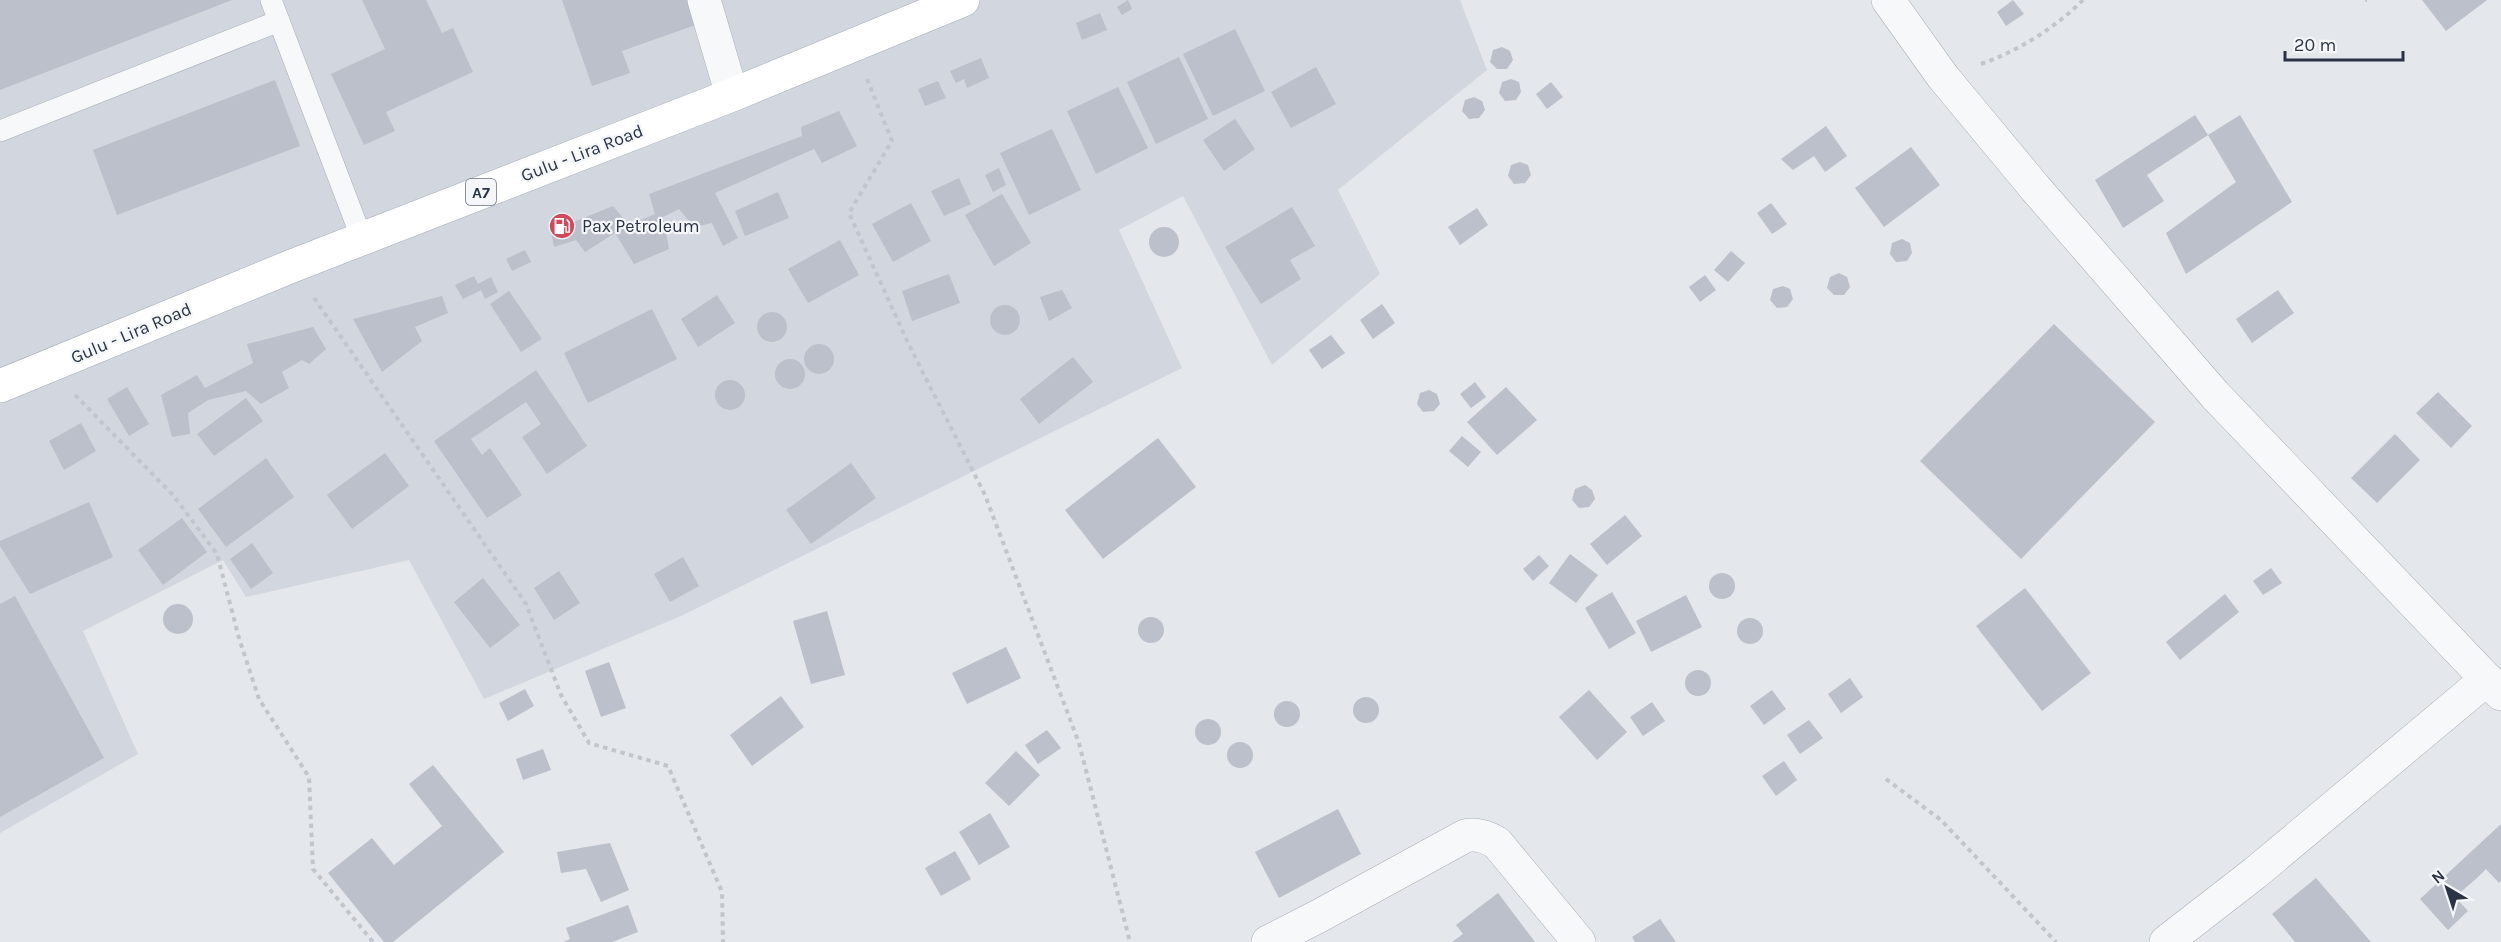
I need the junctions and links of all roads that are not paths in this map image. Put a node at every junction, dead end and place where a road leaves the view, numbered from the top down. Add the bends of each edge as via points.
1 (271, 0) edge
2 (705, 0) edge
3 (963, 0) edge
4 (1888, 0) edge
5 (279, 21) junction
6 (732, 95) junction
7 (0, 131) edge
8 (362, 239) junction
9 (0, 386) edge
10 (2494, 686) edge
11 (1268, 942) edge
12 (1579, 942) edge
13 (2166, 942) edge

1 - 5 lane
2 - 6 street
3 - 6 main road, Gulu - Lira Road / A7
4 - 10 street via 1944,77 2036,189 2215,395
5 - 7 lane
5 - 8 lane
6 - 8 main road, Gulu - Lira Road / A7
8 - 9 main road, Gulu - Lira Road / A7
10 - 13 street
11 - 12 street via 1472,834 1497,843

